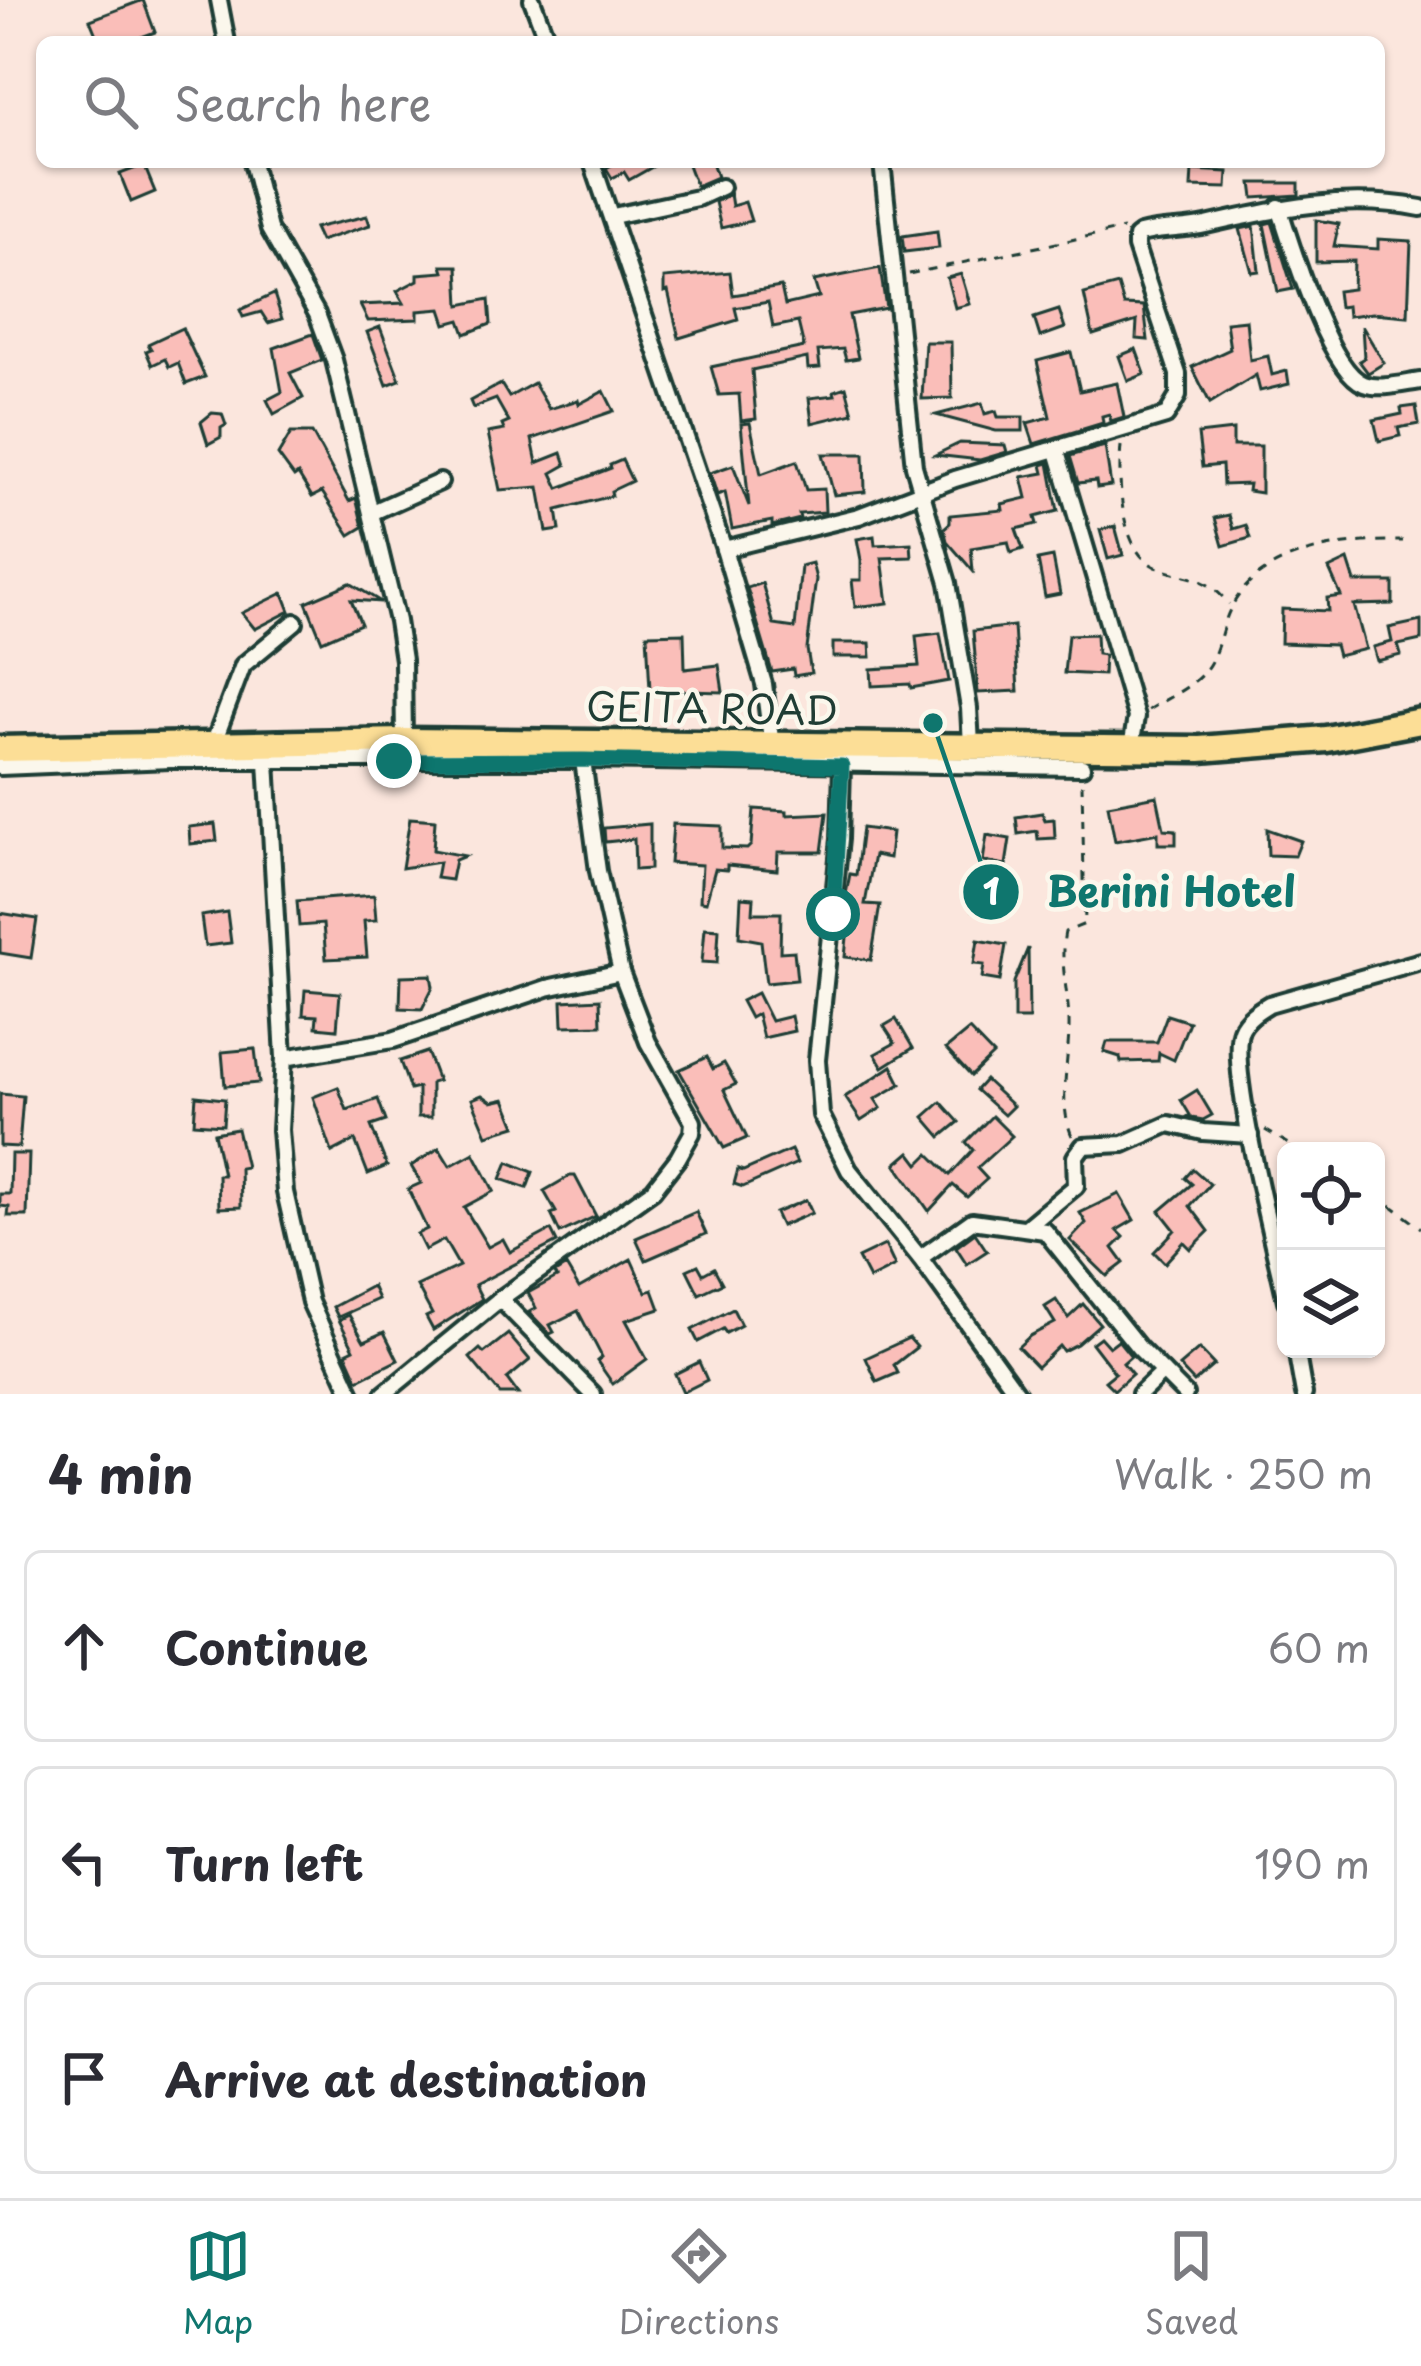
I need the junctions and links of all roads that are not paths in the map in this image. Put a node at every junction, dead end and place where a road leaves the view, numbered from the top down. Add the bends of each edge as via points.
1 (220, 0) edge
2 (532, 0) edge
3 (225, 36) edge
4 (546, 36) edge
5 (254, 168) edge
6 (594, 168) edge
7 (883, 168) edge
8 (722, 187) dead end
9 (1279, 207) junction
10 (1421, 208) edge
11 (613, 216) junction
12 (1421, 381) edge
13 (1058, 451) junction
14 (440, 482) dead end
15 (920, 492) junction
16 (373, 512) junction
17 (724, 549) junction
18 (295, 622) dead end
19 (1421, 722) edge
20 (404, 741) junction
21 (213, 745) junction
22 (971, 746) junction
23 (772, 747) junction
24 (1131, 748) junction
25 (0, 749) edge
26 (583, 760) junction
27 (267, 761) junction
28 (842, 766) junction
29 (0, 767) edge
30 (1082, 767) road end
31 (1421, 961) edge
32 (621, 972) junction
33 (284, 1058) junction
34 (1249, 1128) junction
35 (1028, 1226) junction
36 (920, 1258) junction
37 (1277, 1259) edge
38 (500, 1299) junction
39 (1298, 1358) edge
40 (1163, 1372) junction
41 (352, 1394) edge
42 (384, 1394) edge
43 (593, 1394) edge
44 (1018, 1394) edge
45 (1140, 1394) edge
46 (1184, 1394) edge
47 (1304, 1394) edge

1 - 3 street
2 - 4 street
5 - 16 street via 269,229 334,360
6 - 11 street
7 - 15 street
8 - 11 street
9 - 10 street
9 - 12 street via 1310,302 1353,375 1372,385
9 - 13 street via 1136,237 1178,396 1166,416
11 - 17 street
13 - 15 street
13 - 24 street via 1136,718
14 - 16 street
15 - 17 street via 859,516
15 - 22 street via 948,584
16 - 20 street via 403,660
17 - 23 street via 764,684
18 - 21 street via 243,664
19 - 24 highway, GEITA ROAD via 1263,746
20 - 21 highway, GEITA ROAD
20 - 23 highway, GEITA ROAD
21 - 25 highway, GEITA ROAD
22 - 23 highway, GEITA ROAD
22 - 24 highway, GEITA ROAD
26 - 27 street
26 - 28 street
26 - 32 street
27 - 29 street
27 - 33 street
28 - 30 street
28 - 36 street via 817,1094 842,1158
31 - 34 street via 1254,1013 1240,1031
32 - 33 street via 393,1040
32 - 38 street via 692,1133 653,1190
33 - 41 street via 280,1130 291,1228 310,1302
34 - 35 street via 1203,1132 1168,1124 1124,1144 1080,1148 1076,1186
34 - 37 street
35 - 36 street via 972,1221
35 - 40 street via 1051,1236
36 - 44 street
38 - 42 street
38 - 43 street
39 - 47 street
40 - 45 street
40 - 46 street

